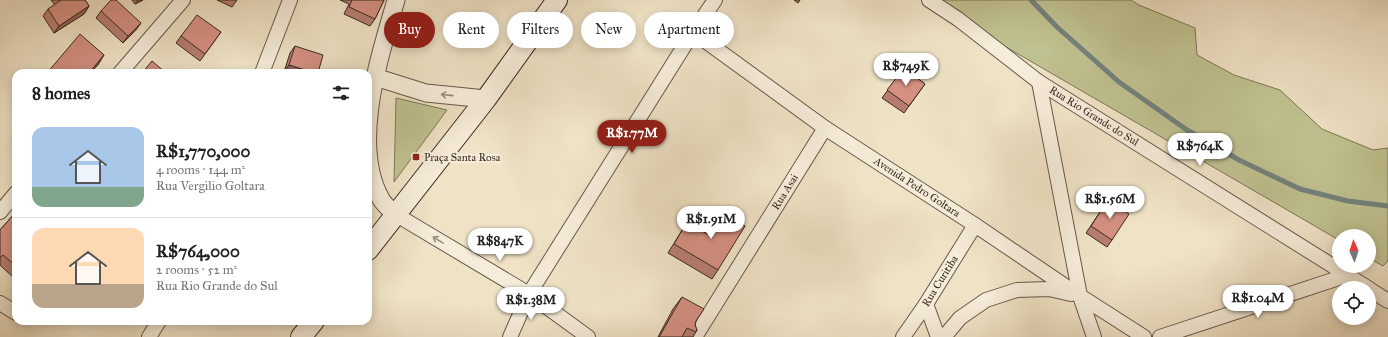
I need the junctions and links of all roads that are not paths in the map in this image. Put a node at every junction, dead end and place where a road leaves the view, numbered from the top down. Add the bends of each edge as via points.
1 (183, 0) edge
2 (290, 0) edge
3 (396, 0) edge
4 (557, 0) edge
5 (715, 0) edge
6 (929, 0) edge
7 (707, 12) edge
8 (683, 48) edge
9 (715, 48) edge
10 (123, 69) edge
11 (264, 69) edge
12 (375, 76) junction
13 (1039, 82) junction
14 (372, 97) edge
15 (486, 99) junction
16 (824, 128) junction
17 (372, 176) edge
18 (12, 198) edge
19 (0, 212) edge
20 (395, 214) junction
21 (975, 224) junction
22 (372, 245) edge
23 (1348, 275) junction
24 (1357, 281) edge
25 (1376, 293) edge
26 (529, 294) junction
27 (1080, 296) junction
28 (1388, 301) edge
29 (0, 303) edge
30 (926, 304) junction
31 (12, 310) edge
32 (156, 325) edge
33 (311, 325) edge
34 (149, 337) edge
35 (302, 337) edge
36 (510, 337) edge
37 (588, 337) edge
38 (695, 337) edge
39 (903, 337) edge
40 (938, 337) edge
41 (944, 337) edge
42 (1094, 337) edge
43 (1144, 337) edge
44 (1160, 337) edge

1 - 10 street
2 - 11 street
3 - 12 street
4 - 15 main road
5 - 7 street
6 - 13 street, Rua Rio Grande do Sul via 958,19
8 - 26 street
9 - 16 street, Avenida Pedro Goltara
12 - 14 street
15 -> 12 street via 426,93
13 - 23 street, Rua Rio Grande do Sul
13 - 27 street
15 - 20 main road
16 - 21 street, Avenida Pedro Goltara
16 - 38 street, Rua Asai
17 - 20 street via 381,200
18 - 19 street
20 - 22 main road
26 -> 20 street
21 - 27 street, Avenida Pedro Goltara
21 - 30 street, Rua Curitiba
23 - 24 street, Rua Rio Grande do Sul
23 - 44 street
25 - 28 street, Rua Rio Grande do Sul
26 - 36 street
26 - 37 street
27 - 41 street via 1049,289 1017,290 986,300 960,318
27 - 42 street
27 - 43 street, Avenida Pedro Goltara
29 - 31 street
30 - 39 street, Rua Curitiba
30 - 40 street
32 - 34 street
33 - 35 main road

